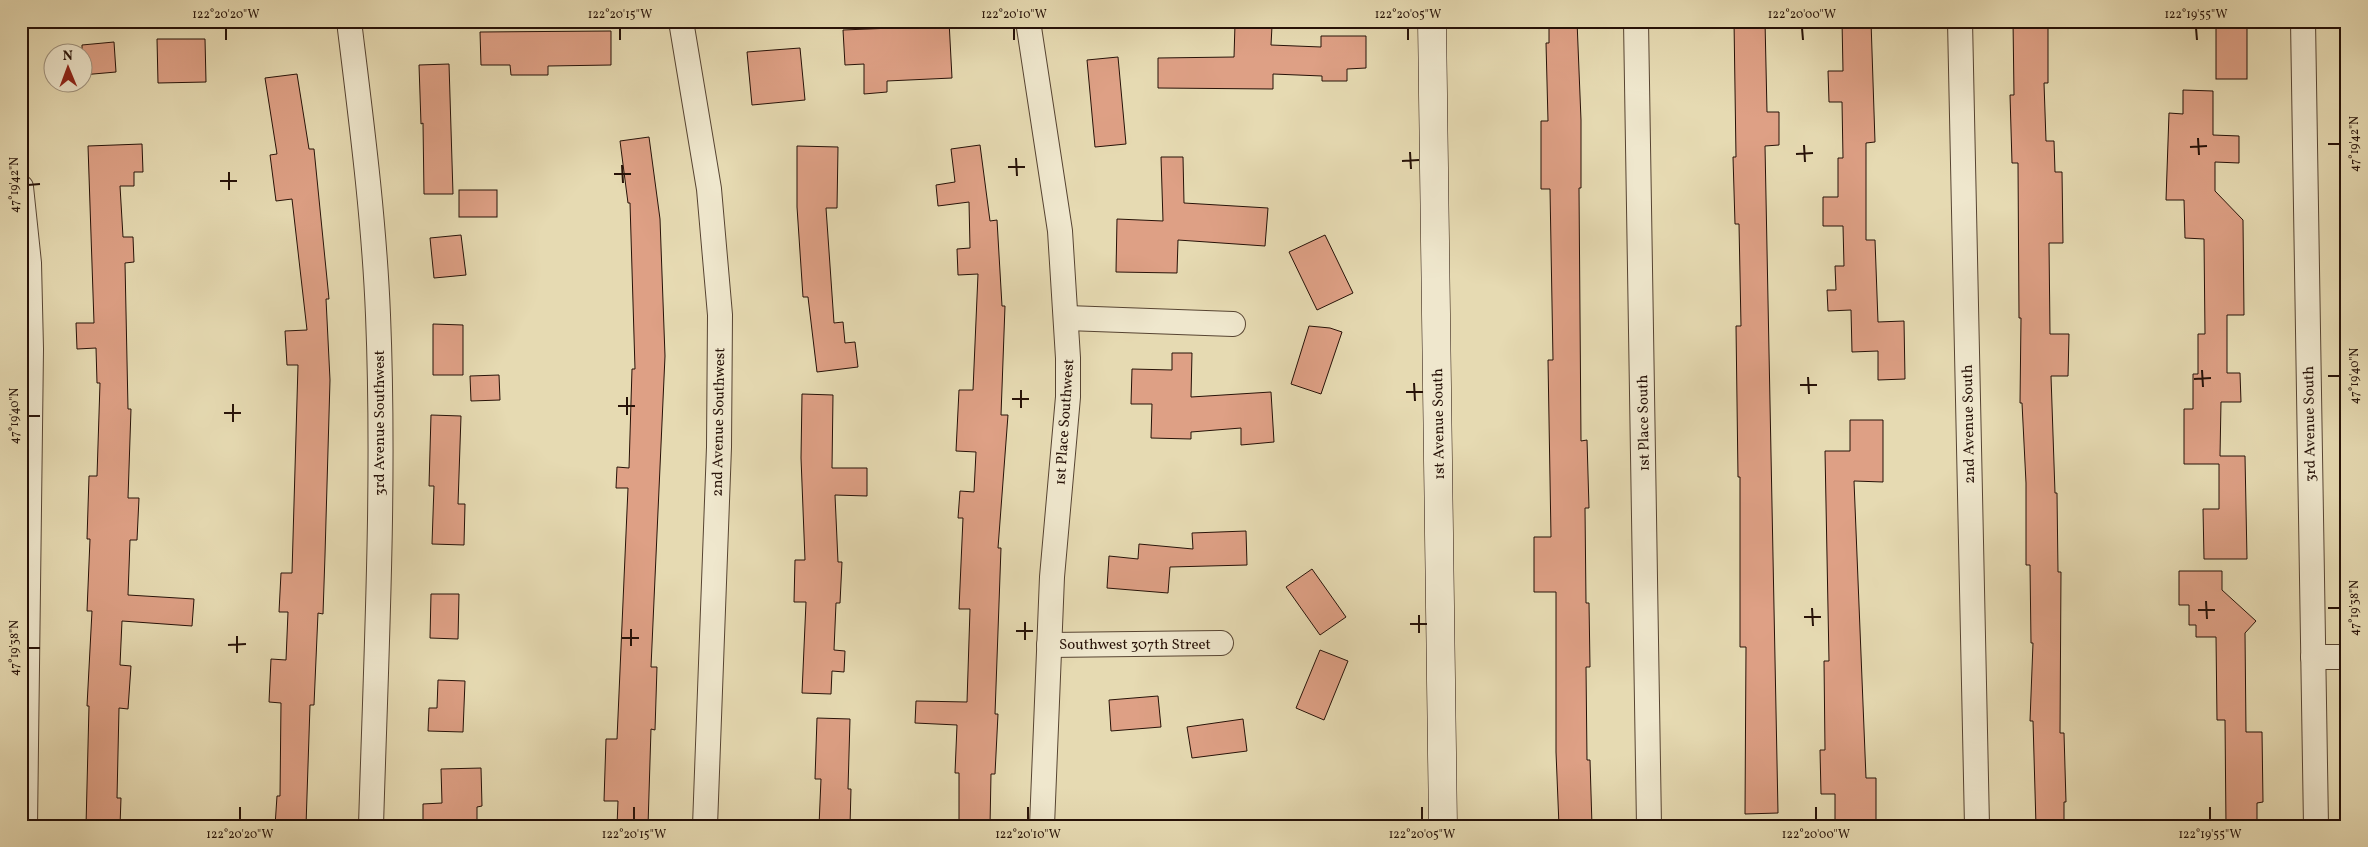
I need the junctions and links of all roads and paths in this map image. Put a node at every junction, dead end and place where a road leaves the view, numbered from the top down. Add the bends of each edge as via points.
1 (349, 21) edge
2 (681, 21) edge
3 (1028, 21) edge
4 (1432, 21) edge
5 (1636, 21) edge
6 (1960, 21) edge
7 (2303, 21) edge
8 (21, 187) edge
9 (1067, 318) junction
10 (1233, 324) dead end
11 (1221, 643) dead end
12 (1049, 645) junction
13 (2312, 657) junction
14 (2347, 657) edge
15 (25, 826) edge
16 (371, 826) edge
17 (705, 826) edge
18 (1042, 826) edge
19 (1443, 826) edge
20 (1649, 826) edge
21 (1976, 826) edge
22 (2316, 826) edge

1 - 16 street, 3rd Avenue Southwest via 370,190 378,315 381,444
2 - 17 street, 2nd Avenue Southwest via 709,189 720,315 719,447
3 - 9 street, 1st Place Southwest via 1060,231
4 - 19 main road, 1st Avenue South
5 - 20 street, 1st Place South
6 - 21 street, 2nd Avenue South
7 - 13 street, 3rd Avenue South
8 - 15 street via 29,264 31,349
9 - 10 street
9 - 12 street, 1st Place Southwest via 1068,397
11 - 12 street, Southwest 307th Street
12 - 18 street, 1st Place Southwest
13 - 14 street
13 - 22 street, 3rd Avenue South

